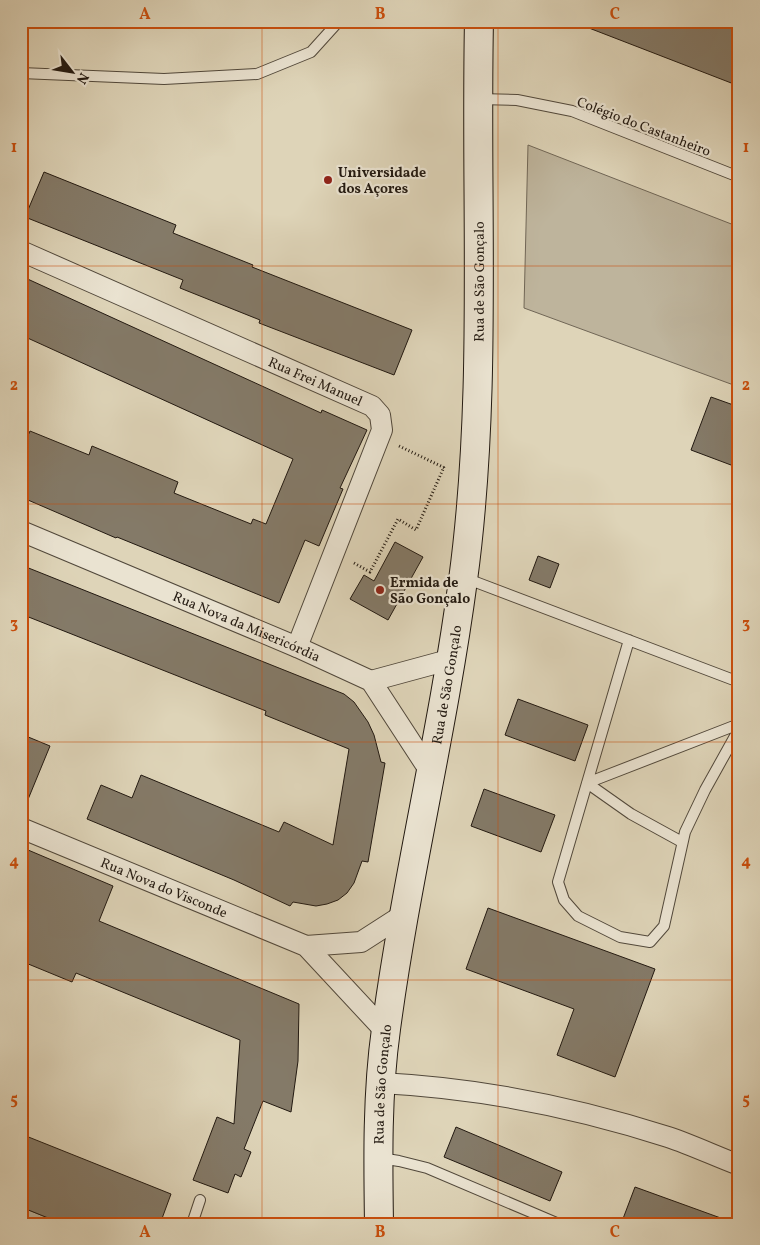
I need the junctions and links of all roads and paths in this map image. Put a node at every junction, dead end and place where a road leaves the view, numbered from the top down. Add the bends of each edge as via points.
1 (339, 21) edge
2 (479, 21) edge
3 (21, 73) edge
4 (479, 99) junction
5 (739, 177) edge
6 (21, 251) edge
7 (444, 467) dead end
8 (21, 531) edge
9 (370, 572) dead end
10 (464, 578) junction
11 (629, 640) junction
12 (296, 647) junction
13 (452, 659) junction
14 (371, 681) junction
15 (739, 682) edge
16 (739, 724) edge
17 (739, 729) edge
18 (431, 773) junction
19 (587, 783) junction
20 (21, 828) edge
21 (682, 842) junction
22 (403, 915) junction
23 (306, 946) junction
24 (386, 1032) junction
25 (381, 1083) junction
26 (379, 1158) junction
27 (739, 1165) edge
28 (200, 1200) dead end
29 (192, 1224) edge
30 (379, 1224) edge
31 (559, 1224) edge

1 - 3 lane via 311,52 257,74 164,79
2 - 4 main road, Rua de São Gonçalo
4 - 5 lane, Colégio do Castanheiro via 517,100 572,111
4 - 10 main road, Rua de São Gonçalo via 479,367
6 - 12 street, Rua Frei Manuel via 372,406 380,415 382,430
7 - 9 path via 416,530 398,520
8 - 12 street, Rua Nova da Misericórdia
10 - 11 lane
10 - 13 main road, Rua de São Gonçalo
11 - 15 lane
11 - 19 lane
12 - 14 street, Rua Nova da Misericórdia
13 - 14 street
13 - 18 main road, Rua de São Gonçalo
14 - 18 street
16 - 19 lane
17 - 21 lane via 705,790
18 - 22 main road, Rua de São Gonçalo
19 - 21 lane via 631,814
19 - 21 lane via 558,882 564,900 578,916 620,937 650,942 664,926
20 - 23 street, Rua Nova do Visconde
22 - 23 street, Rua Nova do Visconde via 361,942
22 - 24 main road, Rua de São Gonçalo
23 - 24 street, Rua Nova do Visconde
24 - 25 main road, Rua de São Gonçalo
25 - 26 main road, Rua de São Gonçalo
25 - 27 street via 434,1087 548,1104 669,1137
26 - 30 main road, Rua de São Gonçalo
26 - 31 lane via 428,1168
28 - 29 lane

